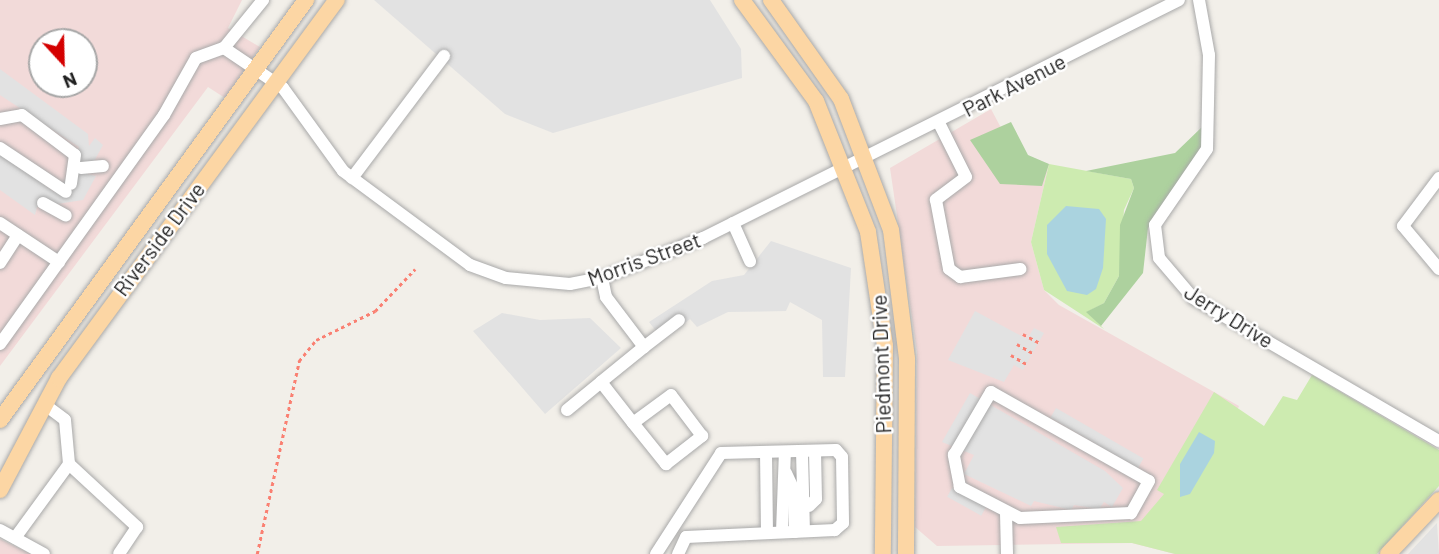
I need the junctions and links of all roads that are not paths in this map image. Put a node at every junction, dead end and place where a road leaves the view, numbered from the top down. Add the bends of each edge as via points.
1 (263, 0) edge
2 (306, 0) edge
3 (337, 0) edge
4 (742, 0) edge
5 (771, 0) edge
6 (1179, 0) edge
7 (1199, 0) edge
8 (224, 48) junction
9 (444, 56) dead end
10 (256, 68) junction
11 (276, 82) junction
12 (0, 119) edge
13 (939, 123) junction
14 (0, 148) edge
15 (868, 158) junction
16 (103, 166) dead end
17 (81, 168) dead end
18 (848, 168) junction
19 (352, 178) junction
20 (1439, 178) edge
21 (69, 188) junction
22 (66, 216) dead end
23 (0, 223) edge
24 (733, 223) junction
25 (18, 235) junction
26 (750, 261) dead end
27 (60, 262) junction
28 (0, 263) edge
29 (1020, 269) dead end
30 (1439, 269) edge
31 (603, 278) junction
32 (679, 320) dead end
33 (0, 344) edge
34 (644, 347) junction
35 (601, 382) junction
36 (44, 404) junction
37 (567, 410) dead end
38 (0, 420) edge
39 (633, 423) junction
40 (1439, 441) edge
41 (808, 451) junction
42 (768, 452) junction
43 (785, 452) junction
44 (69, 464) junction
45 (0, 490) edge
46 (1437, 505) edge
47 (1006, 513) junction
48 (0, 530) edge
49 (789, 532) junction
50 (15, 538) junction
51 (44, 554) edge
52 (119, 554) edge
53 (656, 554) edge
54 (678, 554) edge
55 (883, 554) edge
56 (906, 554) edge
57 (1007, 554) edge
58 (1388, 554) edge

1 - 8 street
2 - 10 main road, Riverside Drive
3 - 11 main road, Riverside Drive
4 - 18 main road, Piedmont Drive via 808,89
5 - 15 main road, Piedmont Drive via 841,99
6 - 13 street, Park Avenue
7 - 40 street, Jerry Drive via 1209,55 1207,149 1156,225 1158,258 1193,298
8 - 10 street, Morris Street
8 - 27 street via 196,58 164,115
9 - 19 street
10 - 11 street, Morris Street
10 - 38 main road, Riverside Drive
11 - 19 street, Morris Street
11 - 36 main road, Riverside Drive via 134,271
12 - 21 street via 22,115 75,155
13 - 15 street, Park Avenue
13 - 29 street via 966,177 936,200 948,270 963,277
14 - 21 street
15 - 18 street, Park Avenue
15 - 56 main road, Piedmont Drive via 891,230 905,309
16 - 17 street
18 - 24 street, Morris Street
18 - 55 main road, Piedmont Drive via 869,232 881,308
19 - 31 street, Morris Street via 470,265 539,284
20 - 30 street via 1403,226
21 - 22 street via 43,202
23 - 25 street
24 - 26 street
24 - 31 street, Morris Street
25 - 27 street
25 - 28 street
27 - 33 street
31 - 34 street via 606,297
32 - 34 street
34 - 35 street
35 - 37 street
35 - 39 street
36 - 44 street via 65,420
36 - 45 main road, Riverside Drive
39 - 39 street via 666,464 702,436 671,395
41 - 43 street
41 - 49 street
41 - 49 street via 816,499
41 - 49 street via 836,450 842,457 843,523
42 - 43 street
42 - 49 street
42 - 53 street via 721,453
43 - 49 street via 786,473 780,490
44 - 50 street
44 - 52 street via 137,527
46 - 58 main road
47 - 47 street via 1123,518 1149,481 991,391 954,456 954,476 960,487
47 - 57 street
48 - 50 street
49 - 54 street via 686,537
50 - 51 street

